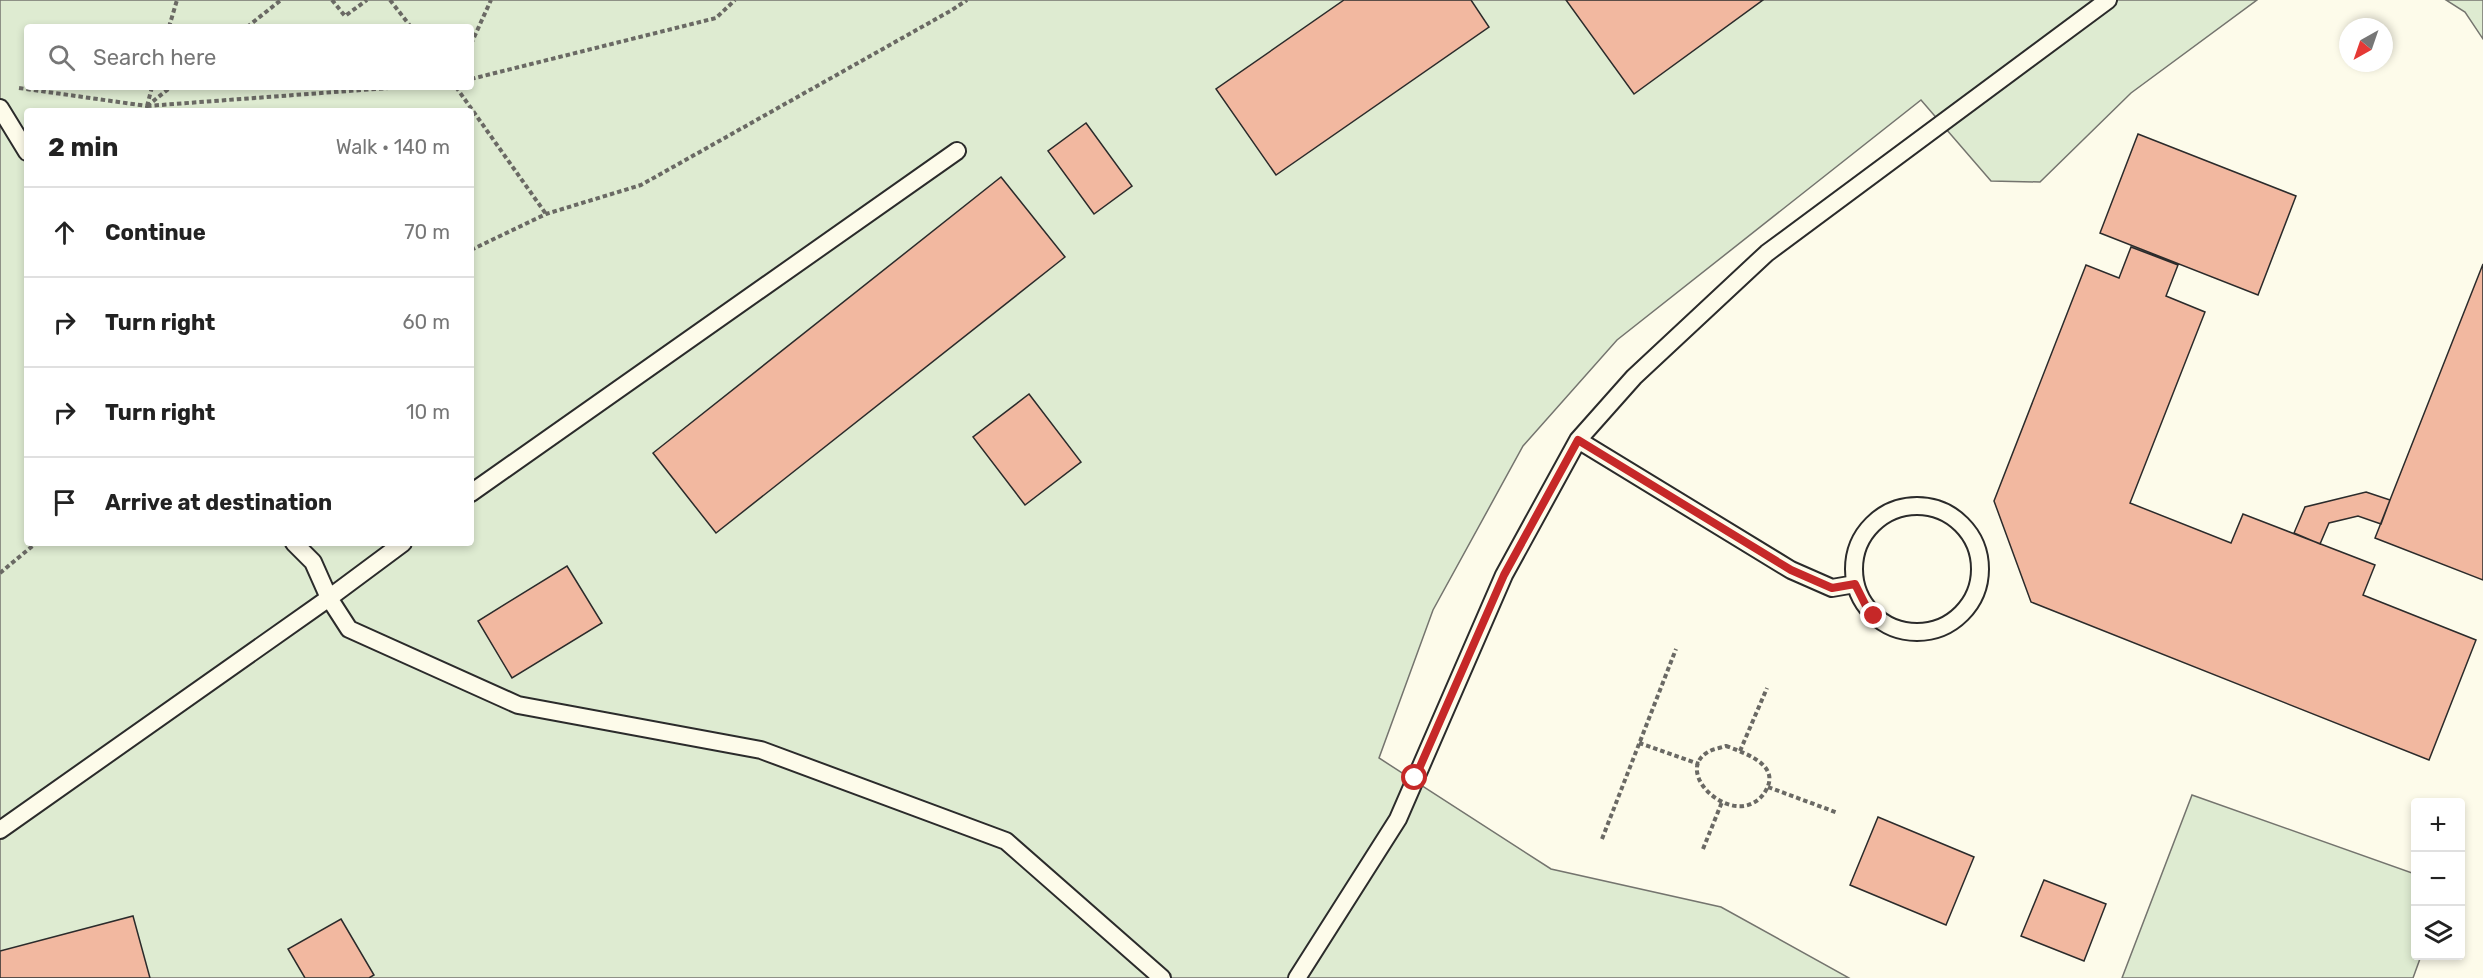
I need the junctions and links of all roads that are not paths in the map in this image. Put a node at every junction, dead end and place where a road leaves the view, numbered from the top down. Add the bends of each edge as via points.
1 (2108, 0) edge
2 (0, 108) edge
3 (24, 147) edge
4 (957, 152) dead end
5 (1578, 440) junction
6 (474, 492) edge
7 (297, 546) edge
8 (399, 546) edge
9 (1855, 584) junction
10 (329, 598) junction
11 (0, 830) edge
12 (1162, 978) edge
13 (1297, 978) edge

1 - 5 lane via 1767,253 1634,377
2 - 3 lane
4 - 6 lane
5 - 9 lane via 1791,570 1832,588
5 - 13 lane via 1504,575 1398,819
7 - 10 lane via 313,562
8 - 10 lane
9 - 9 lane via 1854,559 1863,536 1879,517 1902,507 1926,506 1950,514 1968,531 1979,554 1980,579 1971,602 1955,620 1932,630 1907,632 1884,623 1866,606
10 - 11 lane
10 - 12 lane via 349,628 518,705 761,750 1006,841

